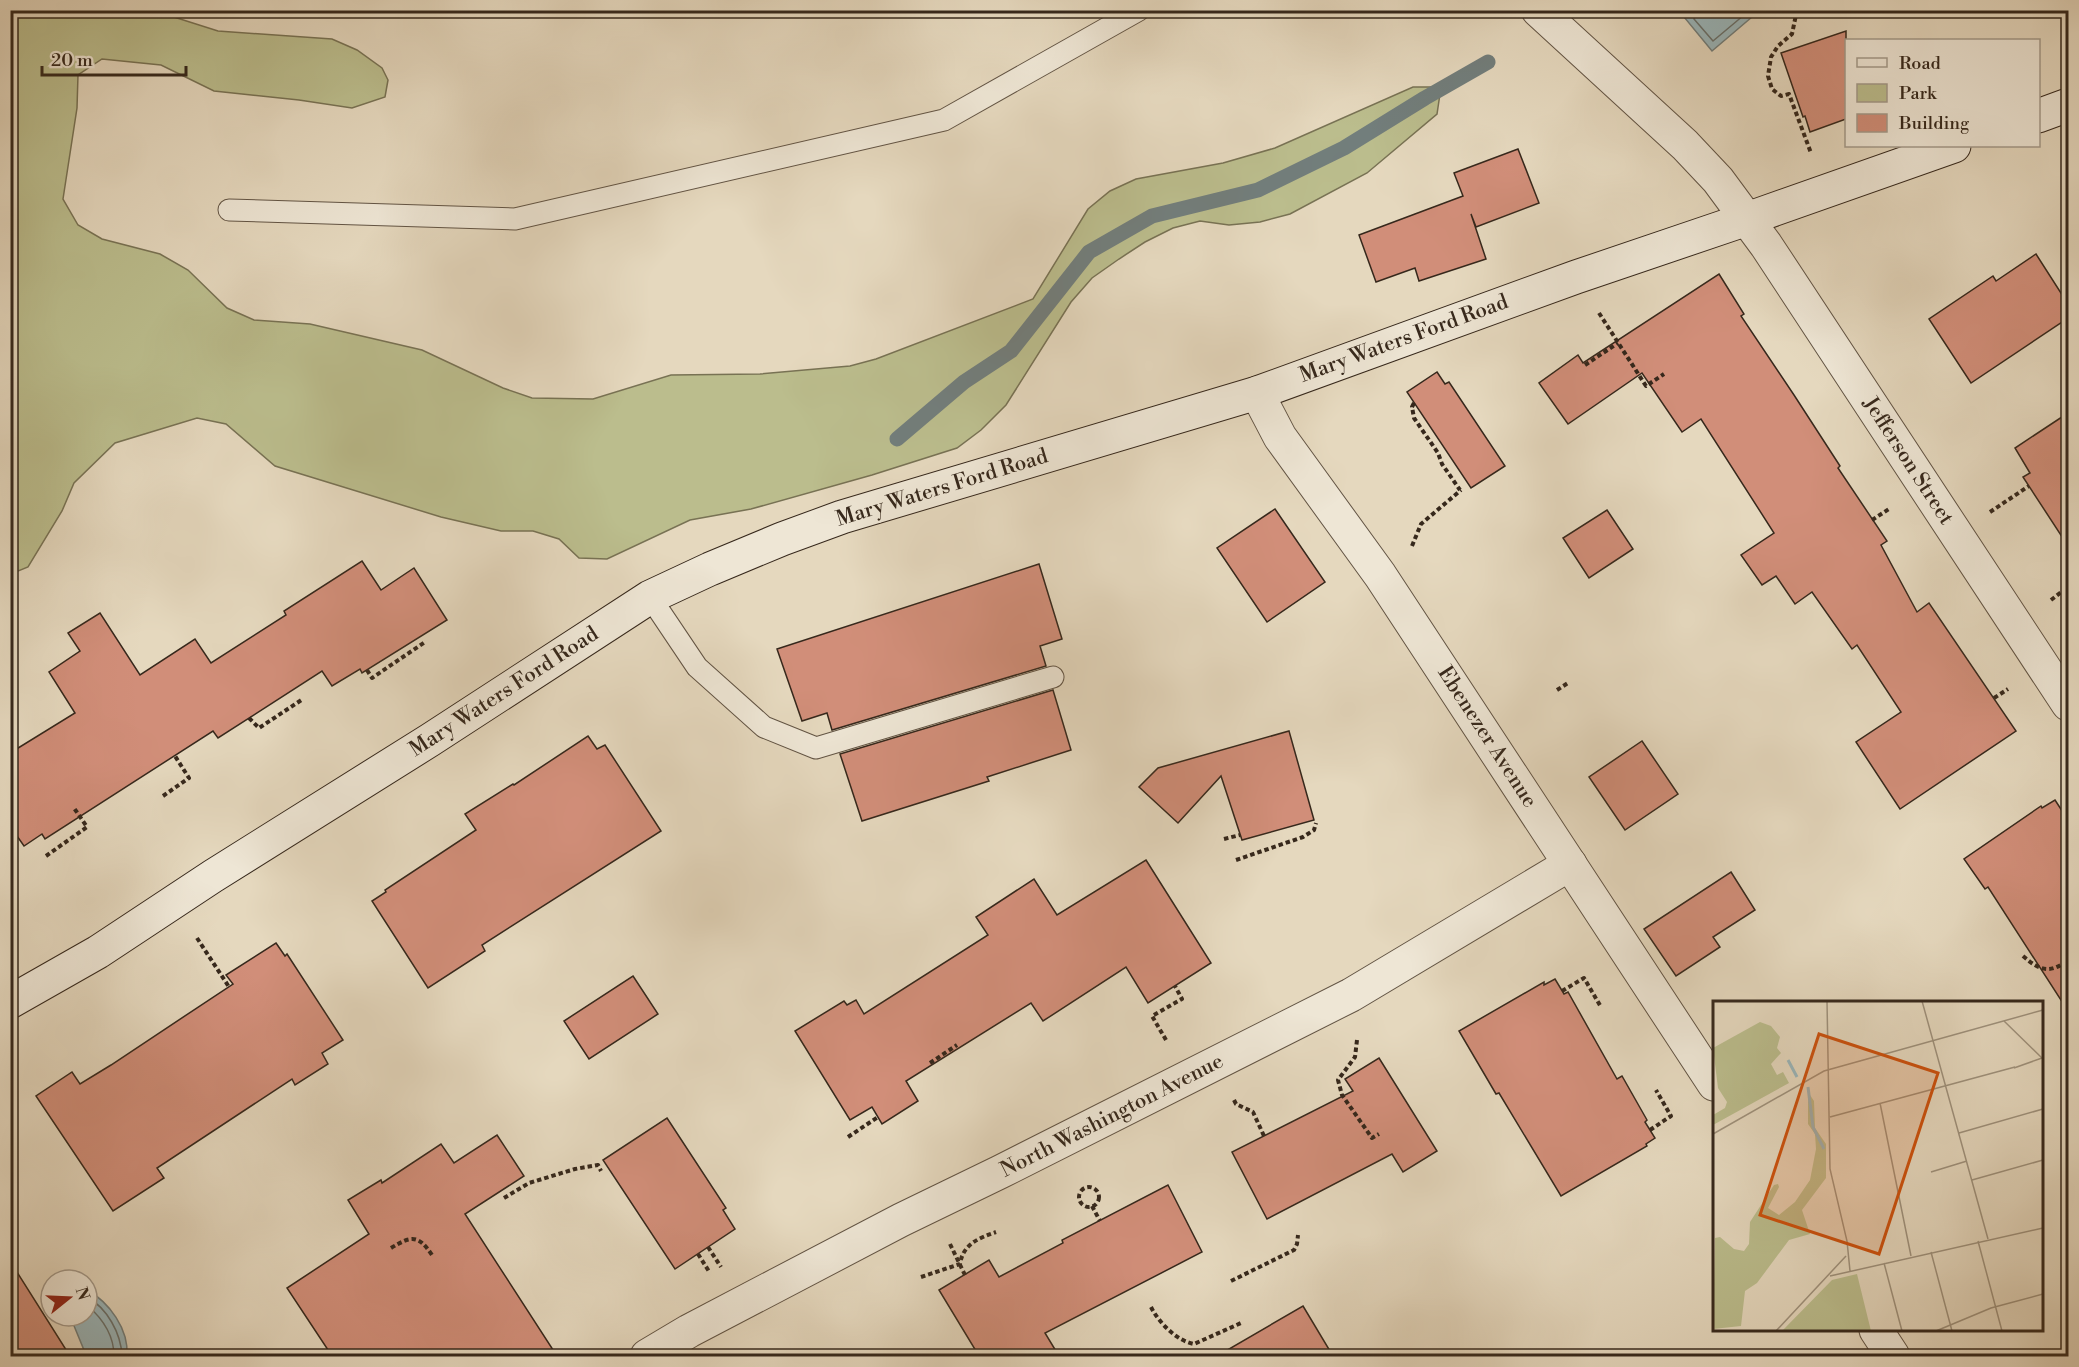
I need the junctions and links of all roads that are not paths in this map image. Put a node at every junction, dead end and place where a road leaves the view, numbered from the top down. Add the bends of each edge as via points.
1 (1139, 10) edge
2 (1538, 10) edge
3 (2068, 105) edge
4 (2040, 115) edge
5 (1951, 147) edge
6 (229, 210) dead end
7 (1747, 219) junction
8 (1257, 393) junction
9 (650, 597) junction
10 (1053, 677) dead end
11 (2068, 704) edge
12 (1570, 864) junction
13 (10, 1002) edge
14 (1713, 1082) edge
15 (1877, 1331) edge
16 (647, 1356) edge
17 (1893, 1356) edge

1 - 6 lane via 944,120 514,219
2 - 7 street, Jefferson Street via 1685,145
3 - 4 street
5 - 7 street, Mary Waters Ford Road
7 - 8 street, Mary Waters Ford Road
7 - 11 street, Jefferson Street
8 - 9 street, Mary Waters Ford Road via 842,517
8 - 12 street, Ebenezer Avenue via 1280,437 1380,575
9 - 10 lane via 697,667 764,727 816,748
9 - 13 street, Mary Waters Ford Road via 98,952
12 - 14 street, Ebenezer Avenue
12 - 16 street, North Washington Avenue via 1335,1004 901,1220
15 - 17 street

